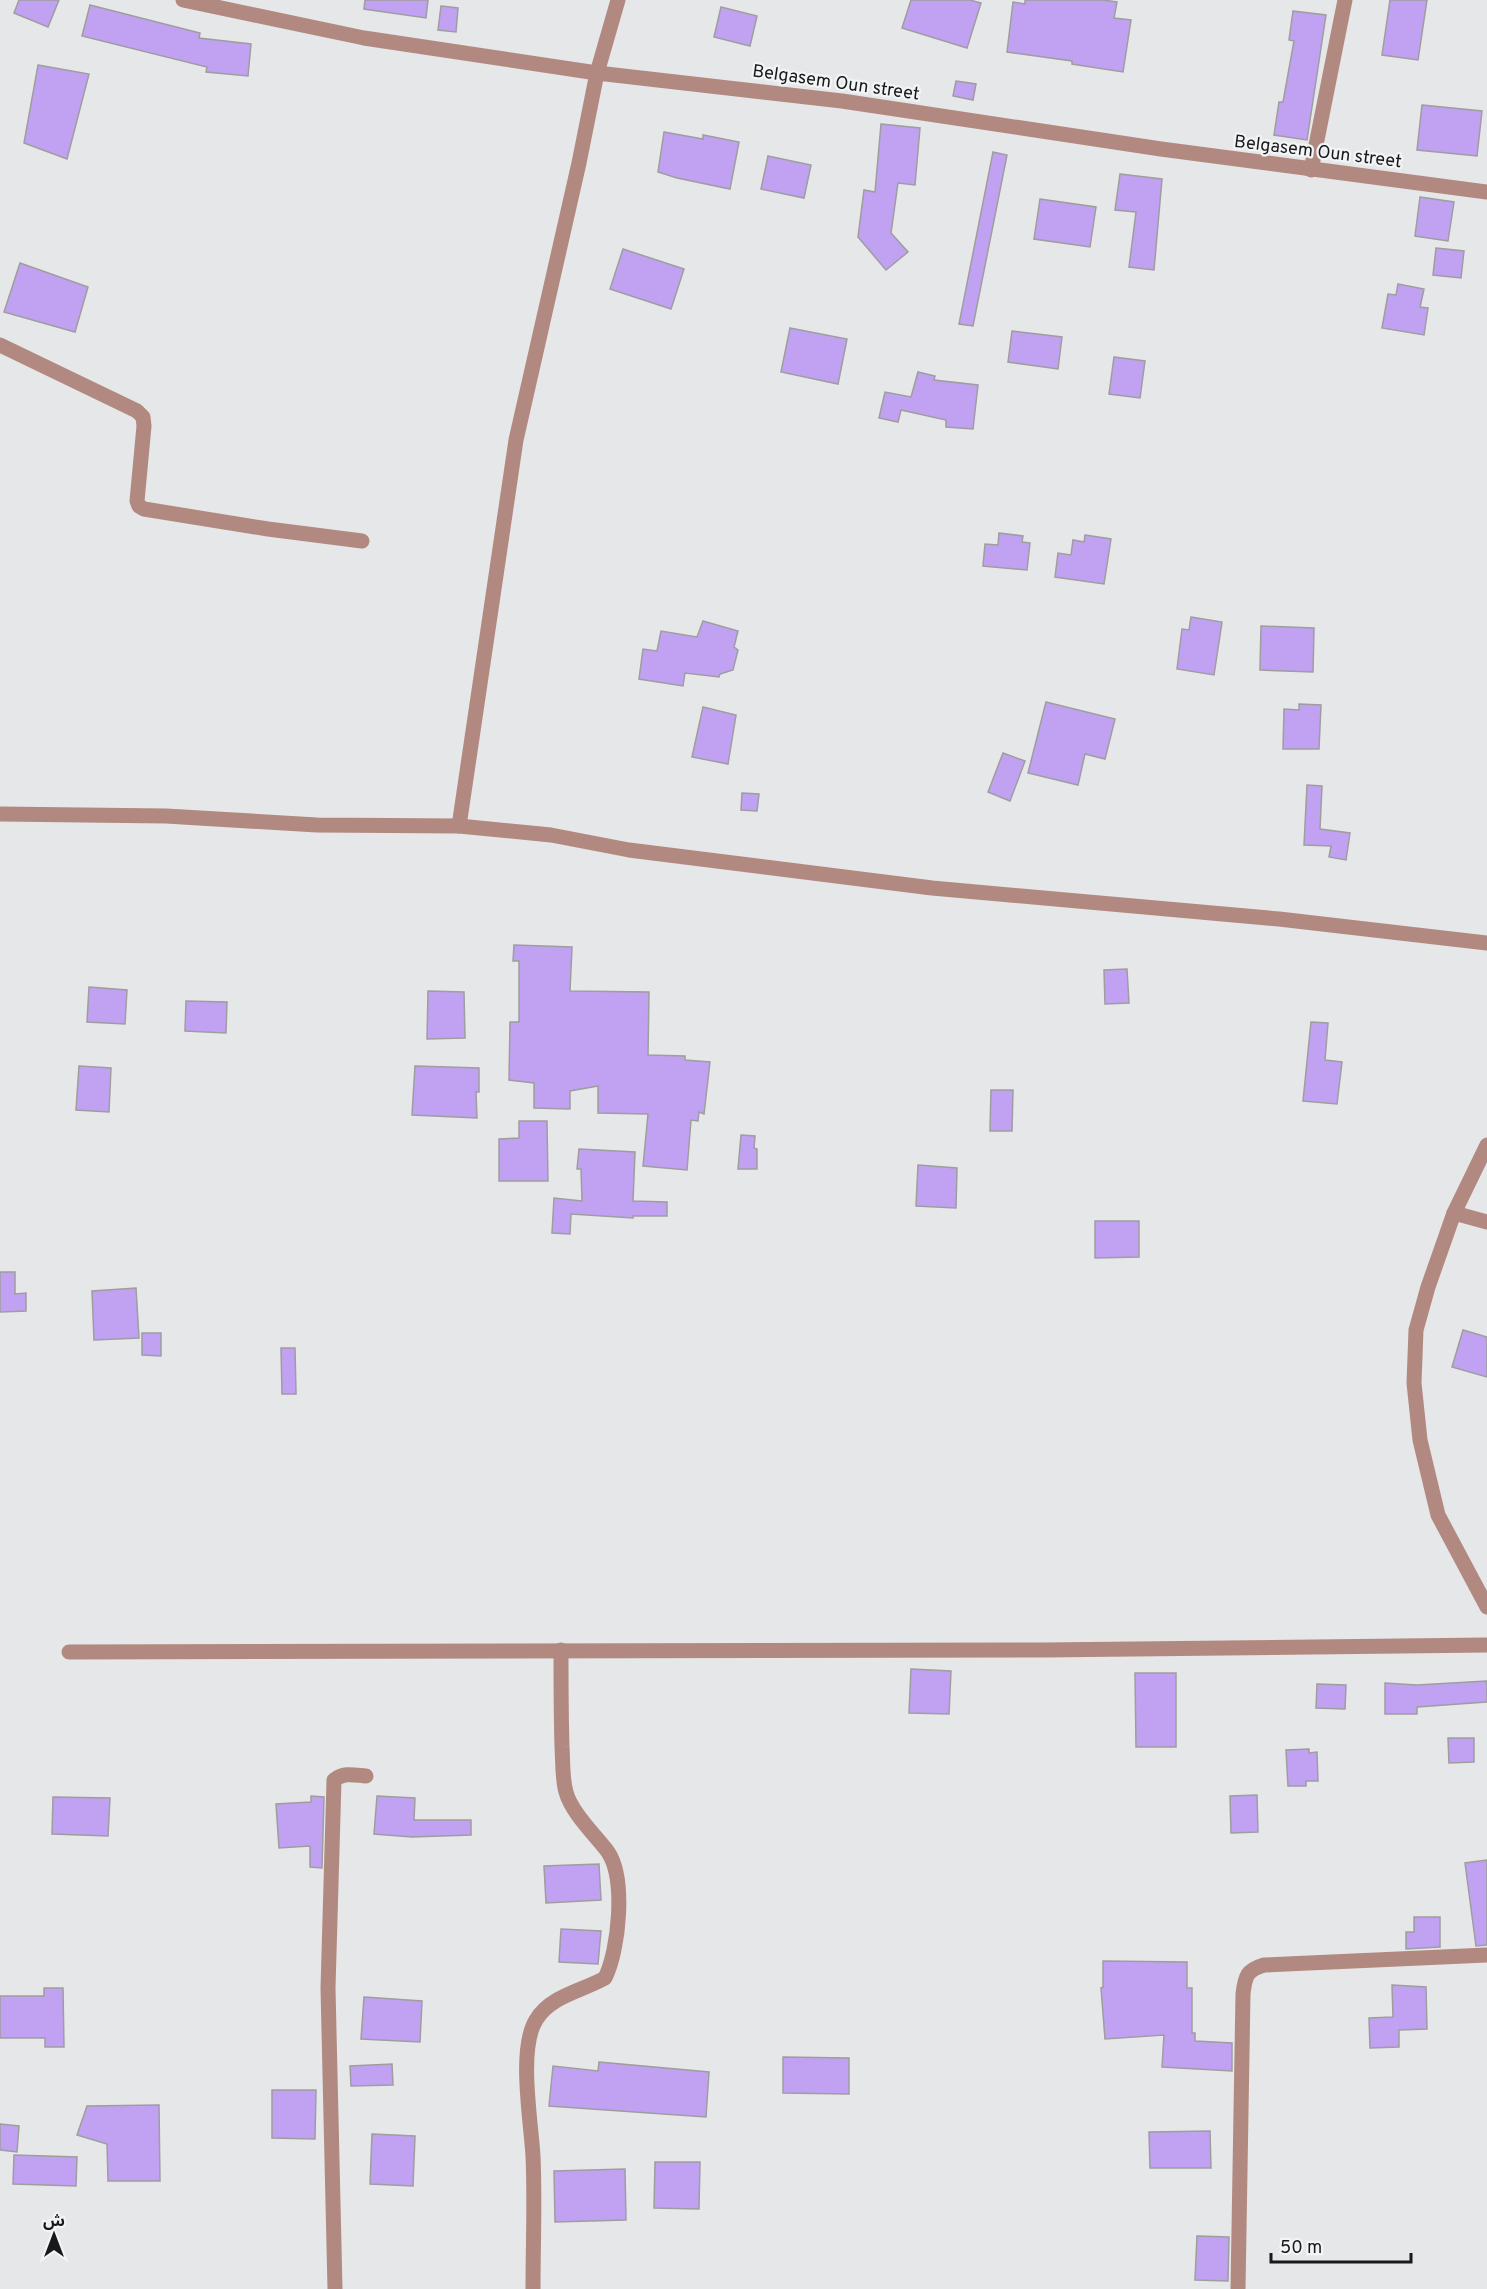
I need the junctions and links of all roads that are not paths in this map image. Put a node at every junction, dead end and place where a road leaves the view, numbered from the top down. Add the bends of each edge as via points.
1 (183, 0) edge
2 (618, 0) edge
3 (1345, 0) edge
4 (597, 73) junction
5 (1311, 170) junction
6 (1487, 192) edge
7 (0, 345) edge
8 (362, 541) dead end
9 (0, 814) edge
10 (459, 826) junction
11 (1487, 943) edge
12 (1487, 1145) edge
13 (1454, 1213) junction
14 (1487, 1222) edge
15 (1487, 1607) edge
16 (1487, 1645) edge
17 (561, 1650) junction
18 (69, 1652) dead end
19 (366, 1776) dead end
20 (1487, 1955) edge
21 (335, 2289) edge
22 (533, 2289) edge
23 (1238, 2289) edge

1 - 4 street, Belgasem Oun street via 364,38
2 - 4 street
3 - 5 street
4 - 5 street, Belgasem Oun street via 842,101
4 - 10 street via 516,440
5 - 6 street, Belgasem Oun street
7 - 8 street via 143,417 137,501 144,509
9 - 10 street
10 - 11 street via 551,835 629,850 932,888 1267,918
12 - 13 street
13 - 14 street
13 - 15 street via 1416,1329 1414,1383 1420,1440 1438,1515
16 - 17 street
17 - 18 street
17 - 22 street via 567,1796 616,1869 618,1908 615,1942 605,1978 545,2007 534,2021 529,2038 526,2056 533,2157
19 - 21 street via 340,1775 334,1780 328,1988
20 - 23 street via 1264,1965 1251,1969 1244,1978

